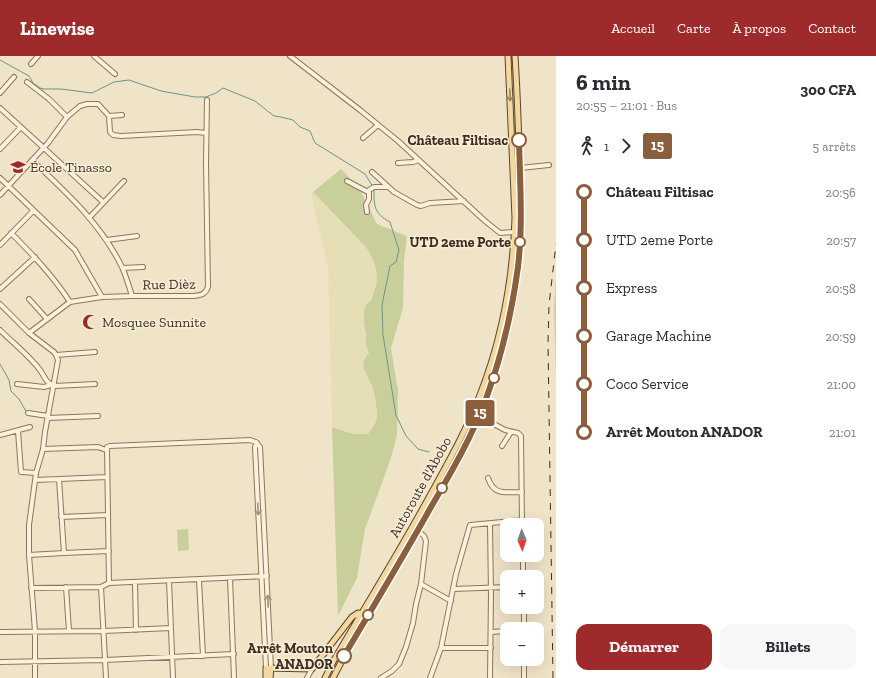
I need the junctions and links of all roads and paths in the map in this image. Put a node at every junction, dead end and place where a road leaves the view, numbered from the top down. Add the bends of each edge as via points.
1 (38, 56) edge
2 (94, 56) edge
3 (290, 56) edge
4 (508, 56) edge
5 (515, 56) edge
6 (31, 64) dead end
7 (115, 74) dead end
8 (14, 77) dead end
9 (27, 82) dead end
10 (0, 93) edge
11 (207, 100) dead end
12 (0, 108) edge
13 (122, 115) dead end
14 (109, 116) junction
15 (67, 117) junction
16 (378, 125) junction
17 (21, 127) junction
18 (206, 133) junction
19 (363, 138) dead end
20 (44, 148) junction
21 (0, 149) edge
22 (32, 160) junction
23 (419, 160) junction
24 (398, 163) dead end
25 (549, 165) dead end
26 (520, 168) junction
27 (372, 172) dead end
28 (0, 178) edge
29 (124, 181) dead end
30 (347, 181) dead end
31 (8, 186) junction
32 (388, 187) junction
33 (369, 191) junction
34 (0, 195) edge
35 (464, 201) junction
36 (103, 202) junction
37 (33, 211) junction
38 (367, 212) dead end
39 (89, 218) junction
40 (514, 232) junction
41 (12, 233) junction
42 (137, 236) dead end
43 (107, 240) junction
44 (0, 245) edge
45 (35, 257) junction
46 (143, 266) dead end
47 (123, 268) junction
48 (0, 289) edge
49 (132, 296) junction
50 (102, 297) junction
51 (29, 299) dead end
52 (70, 302) junction
53 (0, 304) edge
54 (47, 319) junction
55 (0, 330) edge
56 (29, 333) junction
57 (95, 352) dead end
58 (56, 355) junction
59 (17, 384) dead end
60 (95, 384) dead end
61 (52, 385) junction
62 (28, 412) dead end
63 (98, 416) dead end
64 (479, 416) junction
65 (48, 417) junction
66 (30, 427) dead end
67 (18, 431) junction
68 (511, 432) junction
69 (0, 435) edge
70 (257, 443) junction
71 (502, 446) dead end
72 (43, 449) junction
73 (106, 450) junction
74 (36, 473) junction
75 (107, 477) junction
76 (488, 478) dead end
77 (59, 479) junction
78 (35, 480) junction
79 (522, 492) junction
80 (108, 515) junction
81 (62, 517) junction
82 (522, 518) edge
83 (490, 524) junction
84 (500, 524) edge
85 (418, 531) junction
86 (109, 551) junction
87 (64, 553) junction
88 (29, 555) junction
89 (267, 576) junction
90 (261, 577) junction
91 (230, 578) junction
92 (199, 580) junction
93 (169, 581) junction
94 (135, 582) junction
95 (109, 583) junction
96 (421, 584) junction
97 (66, 587) junction
98 (101, 587) junction
99 (500, 587) edge
100 (31, 588) junction
101 (491, 588) junction
102 (454, 589) junction
103 (451, 601) junction
104 (362, 614) junction
105 (171, 628) junction
106 (136, 630) junction
107 (35, 631) junction
108 (69, 631) junction
109 (104, 631) junction
110 (500, 631) edge
111 (0, 632) edge
112 (490, 632) junction
113 (440, 648) junction
114 (491, 648) junction
115 (234, 654) junction
116 (203, 656) junction
117 (173, 658) junction
118 (105, 660) junction
119 (35, 661) junction
120 (0, 662) edge
121 (524, 666) edge
122 (269, 668) junction
123 (312, 669) junction
124 (35, 678) edge
125 (106, 678) edge
126 (173, 678) edge
127 (234, 678) edge
128 (266, 678) edge
129 (270, 678) edge
130 (306, 678) edge
131 (325, 678) edge
132 (333, 678) edge
133 (381, 678) edge
134 (430, 678) edge
135 (490, 678) edge
136 (524, 678) edge

1 - 6 street
2 - 7 street
3 - 16 street
4 -> 40 main road, Autoroute d'Abobo
5 - 26 main road
8 - 10 street
9 - 15 street
11 - 18 street
12 - 17 street
13 - 14 street
14 - 15 street via 94,103 80,106
14 - 18 street via 110,132 113,135
15 - 20 street
16 - 19 street
16 - 23 street
17 - 20 street
17 - 21 street
18 - 49 street, Rue Dièz via 206,292 194,296
20 - 22 street
20 - 36 street
22 - 31 street
22 - 39 street
23 - 24 street
23 - 35 street
25 - 26 street
26 - 64 main road via 521,233 512,304 497,367
27 - 32 street
28 - 31 street
29 - 36 street
30 - 33 street
31 - 34 street
31 - 37 street
32 - 33 street via 374,187
32 - 35 street via 403,198 421,206
33 - 38 street
35 - 40 street via 500,233
36 - 39 street
37 - 41 street
37 - 50 street via 75,250
39 - 43 street
40 - 104 main road, Autoroute d'Abobo via 512,264 501,323 480,395 458,446
41 - 44 street
41 - 45 street
42 - 43 street
43 - 47 street
45 - 48 street
45 - 52 street
46 - 47 street
47 - 49 street
49 - 50 street, Rue Dièz
50 - 52 street, Rue Dièz
51 - 54 street
52 - 54 street, Rue Dièz
53 - 56 street
54 - 56 street, Rue Dièz
55 - 61 street via 39,368
56 - 58 street
57 - 58 street
58 - 61 street via 58,364
59 - 61 street via 44,387
60 - 61 street
61 - 65 street
62 - 65 street
63 - 65 street
64 - 68 street
64 - 85 main road
65 - 72 street
66 - 67 street
67 - 69 street
67 - 74 street via 21,472
68 - 71 street
68 - 79 street via 521,436
70 - 73 street via 250,440 110,446
70 - 89 street via 260,447
70 -> 90 street via 255,447
72 - 73 street via 98,447
72 - 74 street
73 - 75 street
74 - 78 street
75 - 77 street
75 - 80 street
76 - 79 street via 497,492
77 - 78 street
77 - 81 street
78 - 88 street via 30,508
79 - 82 street
80 - 81 street
80 - 86 street
81 - 87 street
83 - 84 street
83 - 101 street
83 - 102 street via 470,525
85 - 96 street via 426,541
85 - 132 main road
86 - 87 street
86 - 95 street
87 - 88 street
88 - 100 street
89 - 90 street
122 -> 89 street
90 - 91 street
90 - 122 street
91 - 92 street
91 - 115 street
92 - 93 street
92 - 116 street
93 - 94 street
93 - 105 street
94 - 95 street
94 - 106 street
95 - 98 street
96 - 103 street
96 - 133 street via 413,623 401,661
97 - 98 street
97 - 100 street
97 - 108 street
98 - 109 street
99 - 101 street
100 - 107 street
101 - 102 street
101 - 112 street
102 - 103 street
103 - 113 street
104 - 123 main road via 358,613 352,617
104 - 131 main road, Autoroute d'Abobo
105 - 106 street
105 - 117 street
106 - 109 street
107 - 108 street
107 - 111 street
107 - 119 street
108 - 109 street
109 - 118 street
110 - 112 street
112 - 114 street
113 - 114 street
113 - 134 street
114 - 135 street
115 - 116 street
115 - 127 street
116 - 117 street
117 - 118 street
117 - 126 street
118 - 119 street
118 - 125 street
119 - 120 street
119 - 124 street
121 - 136 street
122 - 123 main road
122 - 128 main road
122 - 129 main road
123 - 130 street

